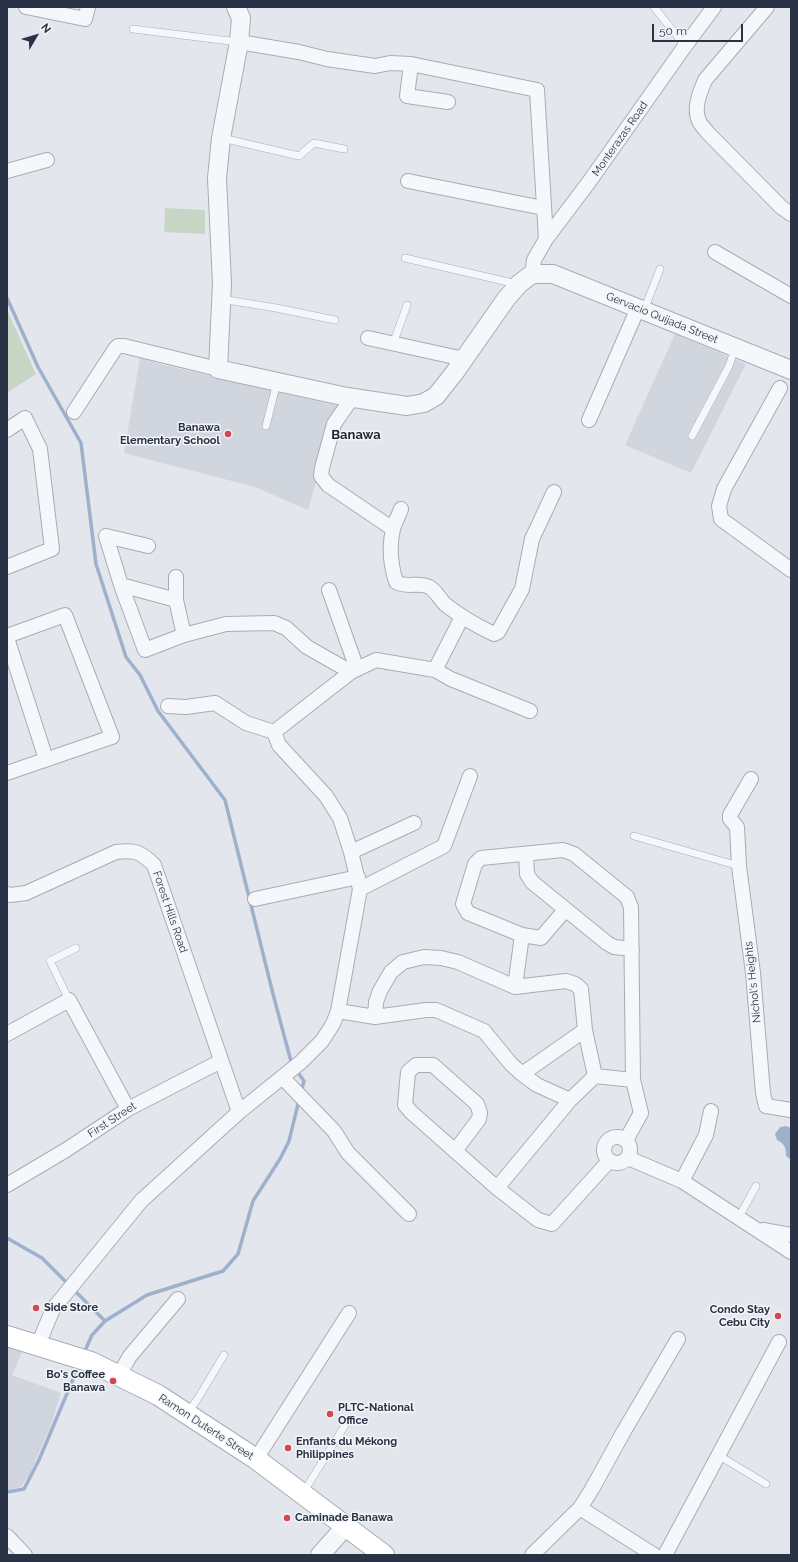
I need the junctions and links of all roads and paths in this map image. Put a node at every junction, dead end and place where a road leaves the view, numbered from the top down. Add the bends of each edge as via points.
1 (26, 7) edge
2 (88, 7) edge
3 (236, 7) edge
4 (654, 7) edge
5 (714, 7) edge
6 (767, 7) edge
7 (133, 29) dead end
8 (239, 42) junction
9 (685, 46) junction
10 (411, 64) junction
11 (448, 102) dead end
12 (221, 138) junction
13 (344, 149) dead end
14 (47, 160) dead end
15 (7, 171) edge
16 (408, 180) dead end
17 (543, 208) junction
18 (791, 214) edge
19 (546, 239) junction
20 (715, 252) dead end
21 (405, 258) dead end
22 (660, 269) dead end
23 (525, 279) junction
24 (791, 296) edge
25 (221, 299) junction
26 (407, 305) dead end
27 (641, 309) junction
28 (335, 320) dead end
29 (368, 338) dead end
30 (393, 344) junction
31 (735, 348) junction
32 (464, 359) junction
33 (218, 369) junction
34 (791, 370) edge
35 (278, 382) junction
36 (780, 388) dead end
37 (352, 398) junction
38 (74, 412) dead end
39 (589, 420) dead end
40 (266, 426) dead end
41 (7, 430) edge
42 (692, 436) dead end
43 (554, 492) dead end
44 (401, 509) dead end
45 (393, 529) junction
46 (148, 546) dead end
47 (790, 565) edge
48 (7, 567) edge
49 (176, 577) dead end
50 (121, 585) junction
51 (330, 590) dead end
52 (176, 600) junction
53 (462, 617) junction
54 (184, 635) junction
55 (7, 637) edge
56 (435, 670) junction
57 (354, 671) junction
58 (168, 706) dead end
59 (530, 711) dead end
60 (274, 732) junction
61 (46, 759) junction
62 (7, 773) edge
63 (470, 776) dead end
64 (751, 779) dead end
65 (414, 824) dead end
66 (634, 836) dead end
67 (351, 852) junction
68 (526, 854) junction
69 (739, 866) junction
70 (359, 883) junction
71 (7, 894) edge
72 (256, 899) dead end
73 (565, 910) junction
74 (522, 935) junction
75 (76, 948) dead end
76 (632, 949) junction
77 (515, 987) junction
78 (69, 1000) junction
79 (338, 1011) junction
80 (375, 1017) junction
81 (584, 1030) junction
82 (7, 1034) edge
83 (221, 1062) junction
84 (522, 1074) junction
85 (284, 1075) junction
86 (595, 1076) junction
87 (633, 1080) junction
88 (570, 1100) junction
89 (128, 1108) junction
90 (791, 1110) edge
91 (711, 1111) dead end
92 (239, 1112) junction
93 (626, 1140) junction
94 (455, 1151) junction
95 (628, 1158) junction
96 (609, 1161) junction
97 (682, 1181) junction
98 (7, 1185) edge
99 (756, 1186) dead end
100 (497, 1188) junction
101 (409, 1214) dead end
102 (738, 1217) junction
103 (757, 1229) junction
104 (791, 1234) edge
105 (791, 1252) edge
106 (178, 1299) dead end
107 (349, 1313) dead end
108 (7, 1336) edge
109 (678, 1339) dead end
110 (779, 1342) dead end
111 (38, 1345) junction
112 (224, 1356) dead end
113 (118, 1375) junction
114 (187, 1413) junction
115 (347, 1422) dead end
116 (718, 1455) junction
117 (256, 1459) junction
118 (766, 1484) dead end
119 (302, 1494) junction
120 (580, 1508) junction
121 (345, 1527) junction
122 (7, 1536) edge
123 (25, 1555) edge
124 (320, 1555) edge
125 (384, 1555) edge
126 (532, 1555) edge
127 (654, 1555) edge
128 (665, 1555) edge

1 - 2 street via 85,19
3 - 8 street via 240,18
4 - 9 lane
5 - 9 street, Monterazas Road
6 - 18 street via 704,80 697,109 699,121 709,134
7 - 8 lane
8 - 10 street via 375,66 390,63
8 - 12 street
9 - 19 street, Monterazas Road
10 - 11 street via 407,96
10 - 17 street via 537,90
12 - 13 lane via 299,156 314,143
12 - 25 street via 216,178
14 - 15 street
16 - 17 street
17 - 19 street
19 - 23 street, Monterazas Road
20 - 24 street
21 - 23 lane
22 - 27 lane
23 - 27 street, Gervacio Quijada Street via 553,274
23 - 32 street via 506,299
25 - 28 lane
25 - 33 street
26 - 30 lane
27 - 31 street, Gervacio Quijada Street
27 - 39 street
29 - 30 street
30 - 32 street
31 - 34 street, Gervacio Quijada Street
31 - 42 lane via 729,366
32 - 37 street via 436,396 424,403 408,406
33 - 35 street
33 - 38 street via 118,346
35 - 37 street
35 - 40 lane
36 - 47 street via 724,489 719,506 721,519
37 - 45 street via 334,424 321,476 325,482
41 - 48 street via 25,418 40,449 52,549
43 - 53 street via 532,539 522,589 498,632 494,634
44 - 45 street
45 - 53 street via 391,556 396,582 401,585 431,587 444,604
46 - 50 street via 106,536
49 - 52 street
50 - 52 street
50 - 54 street via 145,650
51 - 57 street
52 - 54 street
53 - 56 street
54 - 57 street via 226,624 274,623 286,628 307,647
55 - 61 street
55 - 61 street via 65,615 112,737
56 - 57 street via 376,660
56 - 59 street
57 - 60 street
58 - 60 street via 186,707 215,703 246,723
60 - 67 street via 278,745 326,796 340,818
61 - 62 street
63 - 70 street via 444,846
64 - 69 street, Nichol's Heights via 730,815 737,827
65 - 67 street
66 - 69 lane
67 - 70 street
68 - 73 street via 527,874 532,882
68 - 74 street via 481,858 474,864 463,904 468,913
68 - 76 street via 563,850 574,854 627,896 631,907
69 - 90 street, Nichol's Heights via 753,973 763,1093 766,1106
70 - 72 street
70 - 79 street
71 - 83 street, Forest Hills Road via 26,893 116,852 131,850 146,856 154,865
73 - 74 street via 541,938
73 - 76 street via 614,947
74 - 77 street
75 - 78 lane via 50,961
76 - 87 street
77 - 80 street via 458,962 424,957 410,960 403,962 391,972 376,1002
77 - 81 street via 566,981 575,984 581,989
78 - 82 street
78 - 89 street
79 - 80 street
79 - 85 street via 322,1041
80 - 84 street via 436,1010 484,1031
81 - 84 street
81 - 86 street
83 - 89 street, First Street
83 - 92 street, Forest Hills Road
84 - 88 street
85 - 92 street
85 - 101 street via 334,1130 348,1153
86 - 87 street
86 - 88 street
87 - 93 street via 641,1113
88 - 100 street
89 - 98 street, First Street via 66,1150
91 - 97 street via 706,1135
92 - 111 street via 141,1201 53,1309
93 - 95 street via 631,1152
93 - 96 street via 618,1137 610,1139 604,1146 604,1154
94 - 94 street via 405,1105 408,1072 416,1065 433,1065 477,1104 479,1119
94 - 100 street
95 - 96 street via 623,1163
95 - 97 street
96 - 100 street via 552,1224 538,1220
97 - 102 street
99 - 102 lane
102 - 103 street
103 - 104 street
103 - 105 street
106 - 113 street via 130,1356
107 - 117 street
108 - 111 main road, Ramon Duterte Street
109 - 120 street
110 - 116 street
111 - 113 main road, Ramon Duterte Street via 87,1360
112 - 114 lane
113 - 114 main road, Ramon Duterte Street
114 - 117 main road, Ramon Duterte Street
115 - 119 lane
116 - 118 lane
116 - 128 street
117 - 119 main road, Ramon Duterte Street
119 - 121 main road, Ramon Duterte Street
120 - 126 street
120 - 127 street
121 - 124 street
121 - 125 main road, Ramon Duterte Street
122 - 123 street

